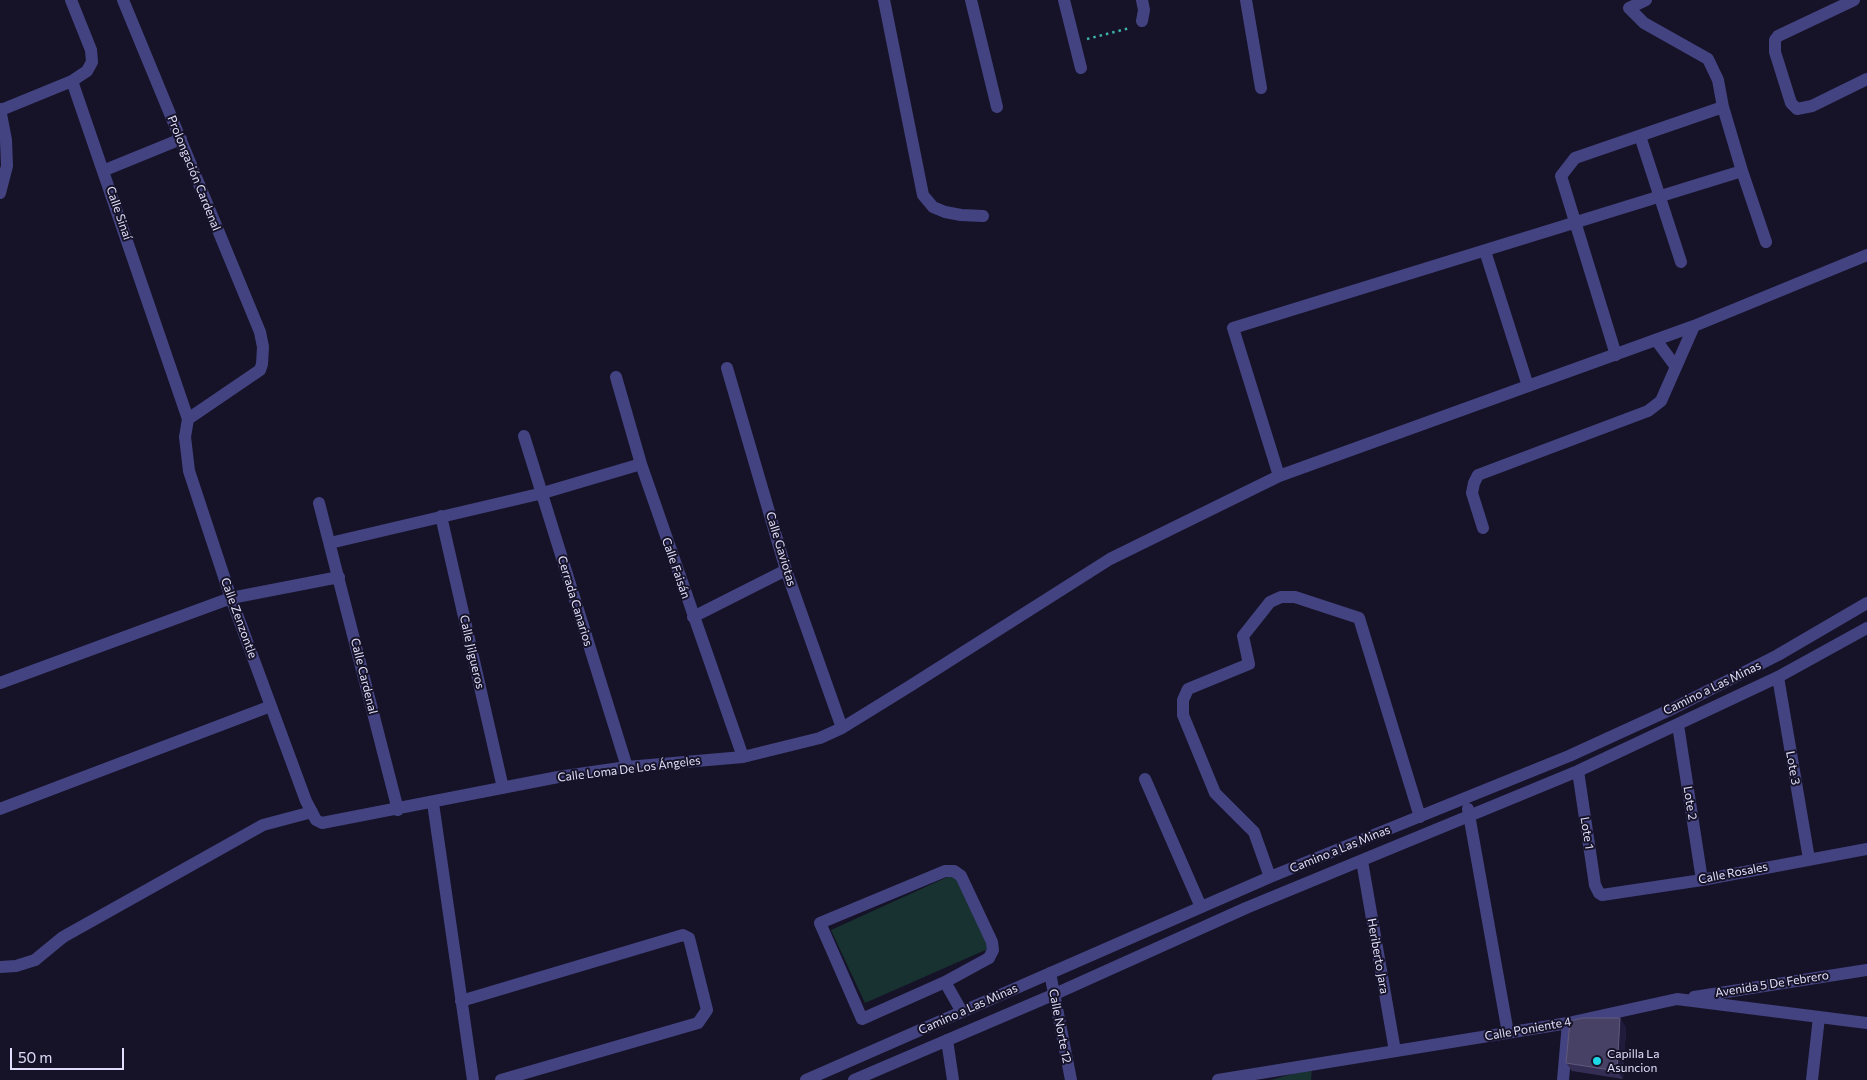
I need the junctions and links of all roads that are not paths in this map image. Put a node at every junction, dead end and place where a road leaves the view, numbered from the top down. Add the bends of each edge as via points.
1 (71, 0) edge
2 (123, 0) edge
3 (884, 0) edge
4 (971, 0) edge
5 (1064, 0) edge
6 (1142, 0) edge
7 (1246, 0) edge
8 (1646, 0) edge
9 (1854, 0) edge
10 (1142, 21) road end
11 (1081, 68) dead end
12 (1867, 79) edge
13 (72, 81) junction
14 (1261, 88) dead end
15 (997, 107) dead end
16 (1722, 107) junction
17 (0, 110) edge
18 (1640, 136) junction
19 (180, 139) junction
20 (105, 170) junction
21 (1742, 171) junction
22 (0, 193) edge
23 (1660, 197) junction
24 (983, 216) dead end
25 (1576, 222) junction
26 (1766, 242) dead end
27 (1485, 250) junction
28 (1867, 255) edge
29 (1681, 262) dead end
30 (1694, 326) junction
31 (1656, 340) junction
32 (1616, 355) junction
33 (1676, 367) junction
34 (728, 368) dead end
35 (616, 377) dead end
36 (1528, 386) junction
37 (188, 419) junction
38 (524, 436) dead end
39 (641, 464) junction
40 (1279, 476) junction
41 (543, 493) junction
42 (319, 503) dead end
43 (441, 516) junction
44 (1483, 528) dead end
45 (330, 543) junction
46 (786, 570) junction
47 (339, 577) junction
48 (231, 598) junction
49 (1867, 603) edge
50 (693, 617) junction
51 (1867, 628) edge
52 (1778, 677) junction
53 (0, 683) edge
54 (271, 706) junction
55 (1678, 726) junction
56 (842, 728) junction
57 (743, 757) junction
58 (627, 767) junction
59 (1578, 772) junction
60 (1145, 779) dead end
61 (503, 788) junction
62 (1465, 799) junction
63 (433, 803) junction
64 (0, 809) edge
65 (398, 810) junction
66 (312, 812) junction
67 (1469, 814) junction
68 (1420, 818) junction
69 (1867, 849) edge
70 (1808, 859) junction
71 (1362, 861) junction
72 (1270, 877) junction
73 (1702, 880) junction
74 (1599, 893) joint
75 (1201, 907) junction
76 (0, 967) edge
77 (1867, 970) edge
78 (1050, 972) junction
79 (945, 982) junction
80 (1055, 994) junction
81 (1677, 999) junction
82 (460, 1001) junction
83 (962, 1012) junction
84 (1819, 1017) junction
85 (1568, 1023) junction
86 (1867, 1023) edge
87 (1508, 1033) junction
88 (947, 1040) junction
89 (1395, 1051) junction
90 (473, 1080) edge
91 (500, 1080) edge
92 (806, 1080) edge
93 (854, 1080) edge
94 (953, 1080) edge
95 (1071, 1080) edge
96 (1218, 1080) edge
97 (1563, 1080) edge
98 (1812, 1080) edge

1 - 13 street via 91,50 92,62 87,71
2 - 19 street, Prolongación Cardenal
3 - 24 street via 923,195 933,207 945,212
4 - 15 street
5 - 11 street
6 - 10 street
7 - 14 street
8 - 16 street via 1629,8 1644,23 1708,59 1718,80
9 - 12 street via 1778,36 1775,52 1791,103 1797,109 1812,106
13 - 17 street
13 - 20 street, Calle Sinaí
16 - 18 street
16 - 21 street
17 - 22 street via 7,166
18 - 23 street
18 - 25 street via 1575,158 1561,176
19 - 20 street
19 - 37 street, Prolongación Cardenal via 260,332 263,347 260,370
20 - 37 street, Calle Sinaí
21 - 23 street
21 - 26 street
23 - 25 street
23 - 29 street
25 - 27 street
25 - 32 street
27 - 36 street
27 - 40 street via 1233,328
28 - 30 street, Calle Loma De Los Ángeles
30 - 31 street, Calle Loma De Los Ángeles
30 - 33 street
31 - 32 street, Calle Loma De Los Ángeles
31 - 33 street
32 - 36 street, Calle Loma De Los Ángeles
33 - 44 street via 1661,401 1648,411 1478,475 1472,493
34 - 46 street, Calle Gaviotas
35 - 39 street, Calle Faisán
36 - 40 street, Calle Loma De Los Ángeles
37 - 48 street, Calle Zenzontle via 189,471
38 - 41 street, Cerrada Canarios
39 - 41 street
39 - 50 street, Calle Faisán
40 - 56 street, Calle Loma De Los Ángeles via 1110,559
41 - 43 street
41 - 58 street, Cerrada Canarios
42 - 45 street, Calle Cardenal
43 - 45 street
43 - 61 street, Calle Jilgueros
45 - 47 street, Calle Cardenal
46 - 50 street
46 - 56 street, Calle Gaviotas
47 - 48 street
47 - 65 street, Calle Cardenal
48 - 53 street
48 - 54 street, Calle Zenzontle
49 - 62 street, Camino a Las Minas via 1778,655 1674,708
50 - 57 street, Calle Faisán
51 - 52 street, Camino a Las Minas
52 - 55 street, Camino a Las Minas
52 - 70 street, Lote 3
54 - 64 street
54 - 66 street, Calle Zenzontle
55 - 59 street, Camino a Las Minas
55 - 73 street, Lote 2
56 - 57 street, Calle Loma De Los Ángeles via 798,745
57 - 58 street, Calle Loma De Los Ángeles
58 - 61 street, Calle Loma De Los Ángeles
59 - 67 street, Camino a Las Minas
59 - 74 street, Lote 1 via 1595,885
60 - 75 street
61 - 63 street, Calle Loma De Los Ángeles
62 - 67 street
62 - 68 street, Camino a Las Minas
63 - 65 street, Calle Loma De Los Ángeles
63 - 82 street
65 - 66 street, Calle Loma De Los Ángeles via 322,822 316,820
66 - 76 street via 263,825 63,937 35,960
67 - 71 street, Camino a Las Minas
67 - 87 street
68 - 72 street, Camino a Las Minas
68 - 72 street via 1359,618 1295,597 1282,597 1270,602 1244,636 1249,664 1188,689 1183,700 1183,714 1216,793 1254,832
69 - 70 street, Calle Rosales
70 - 73 street, Calle Rosales
71 - 80 street, Camino a Las Minas via 1246,908
71 - 89 street, Heriberto Jara
72 - 75 street, Camino a Las Minas
73 - 74 street, Calle Rosales via 1605,895
75 - 78 street, Camino a Las Minas
77 - 81 street, Avenida 5 De Febrero
78 - 80 street, Calle Norte 12
78 - 83 street, Camino a Las Minas
79 - 79 street via 862,1018 820,923 944,871 954,871 961,876 993,950 989,958
79 - 83 street
80 - 88 street, Camino a Las Minas
80 - 95 street, Calle Norte 12
81 - 84 street, Calle Poniente 4
81 - 85 street, Calle Poniente 4
82 - 90 street
82 - 91 street via 683,935 689,938 707,1010 698,1023
83 - 92 street, Camino a Las Minas
84 - 86 street, Calle Poniente 4
84 - 98 street
85 - 87 street, Calle Poniente 4
85 - 97 street
87 - 89 street, Calle Poniente 4
88 - 93 street, Camino a Las Minas
88 - 94 street
89 - 96 street, Calle Poniente 4

